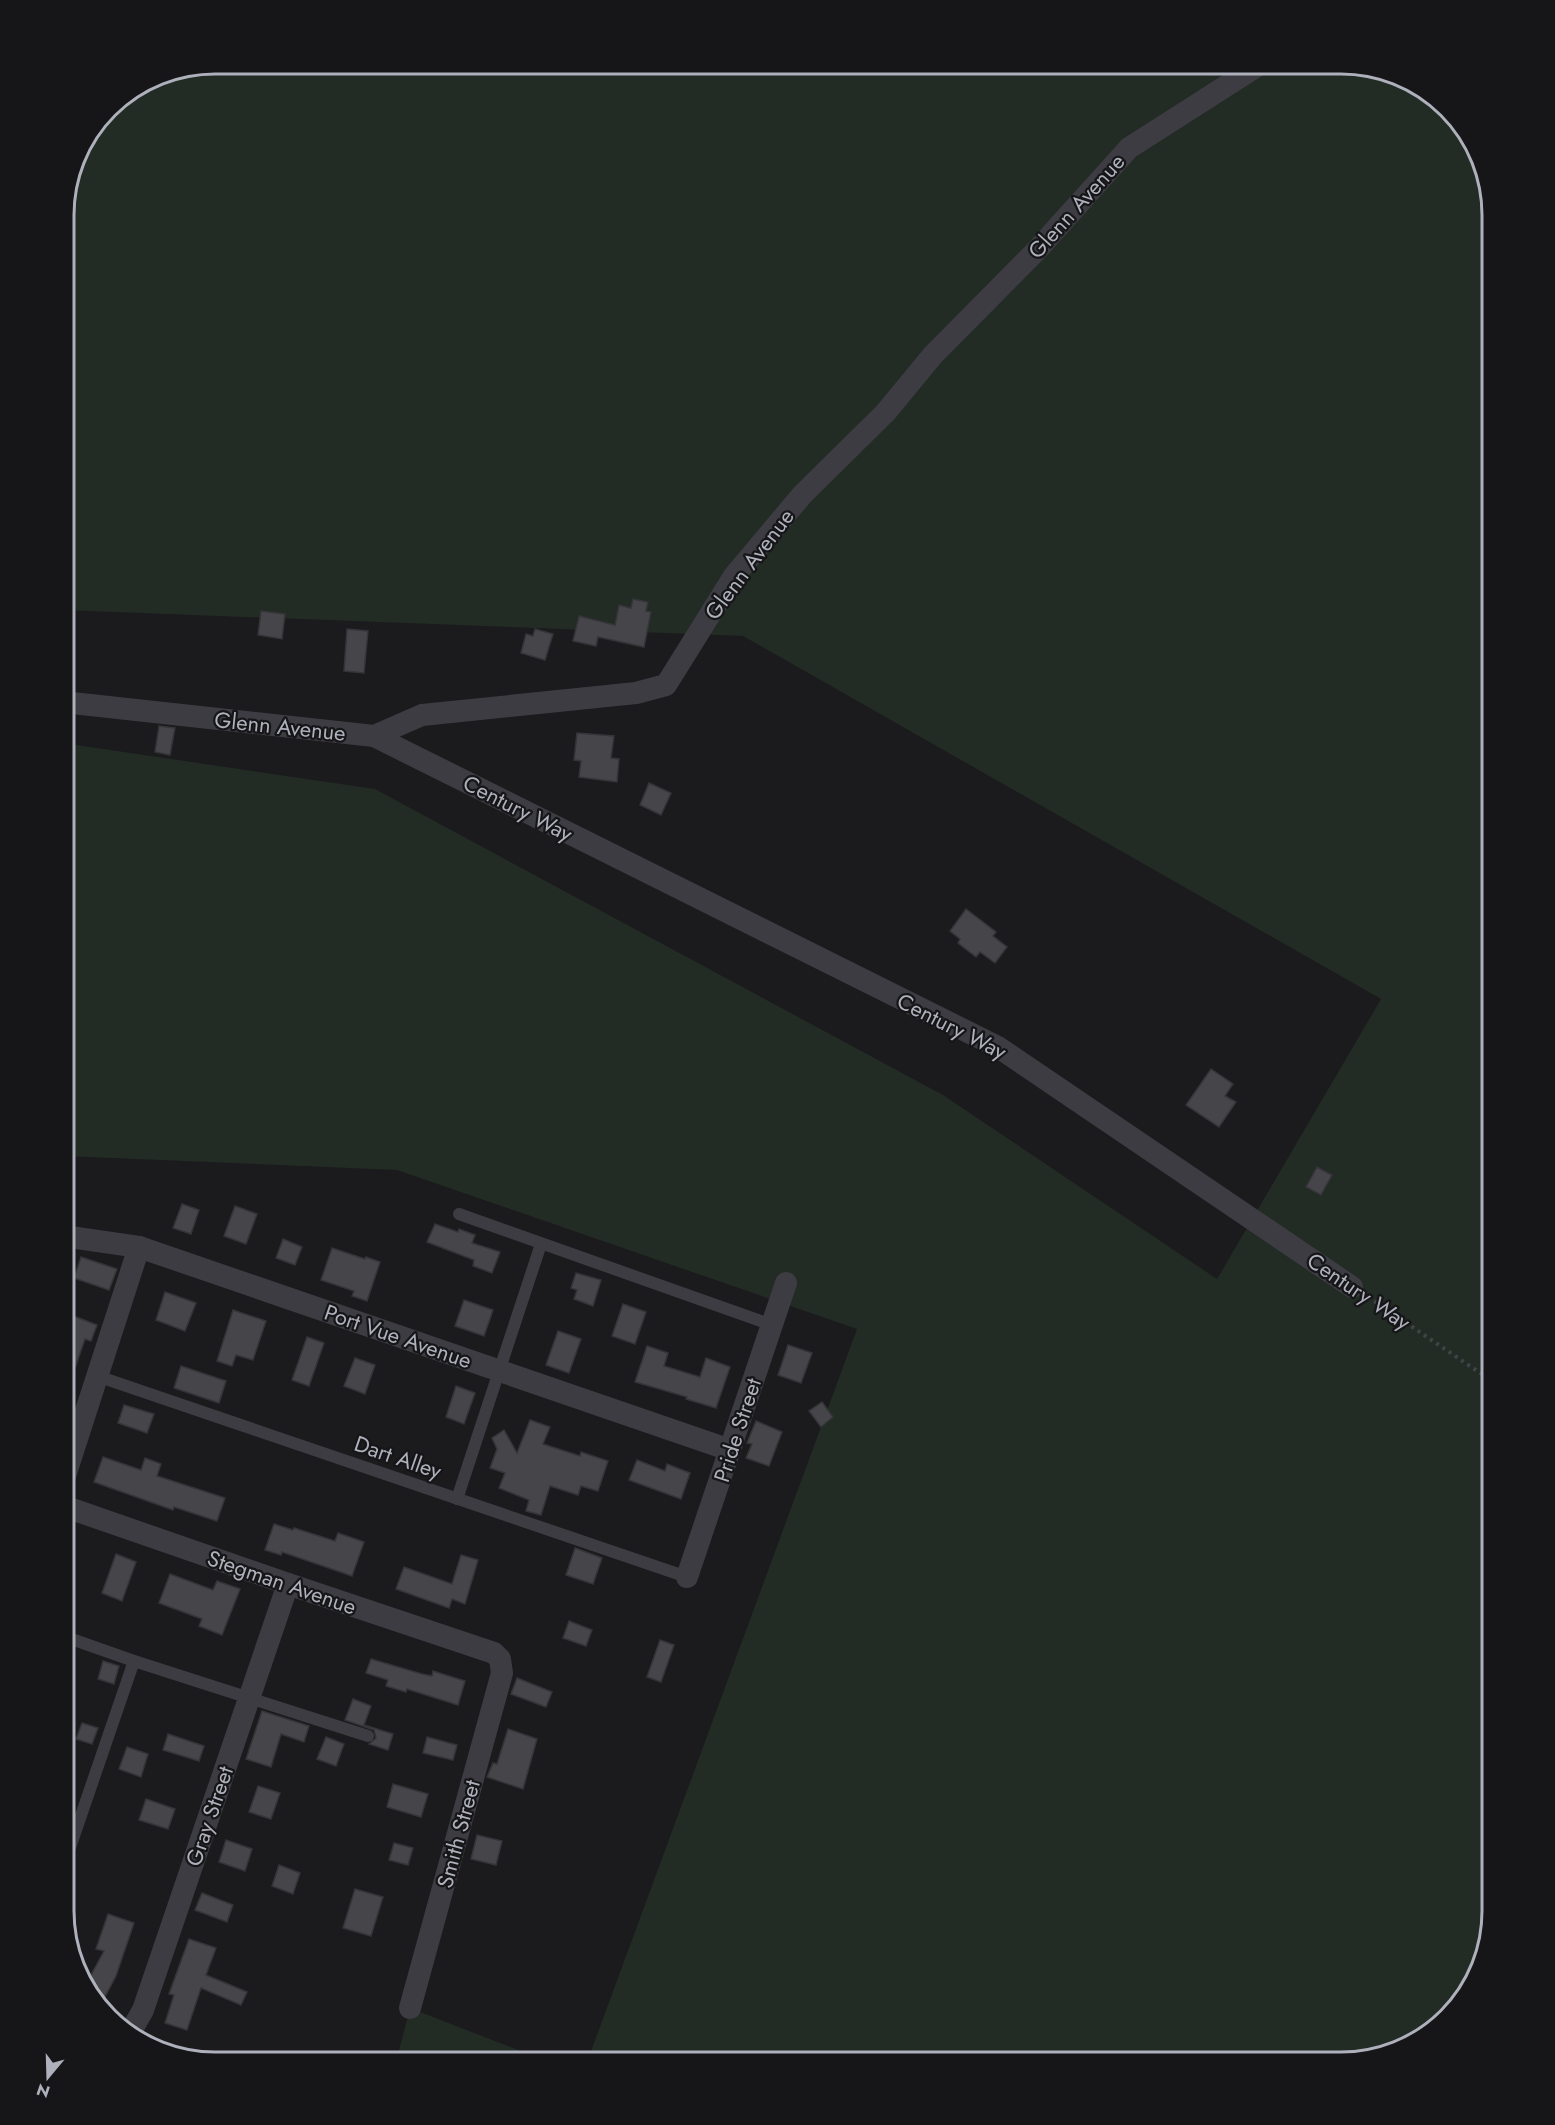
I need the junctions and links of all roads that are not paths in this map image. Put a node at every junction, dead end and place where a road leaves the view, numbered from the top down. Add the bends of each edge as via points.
1 (1245, 74) edge
2 (74, 703) edge
3 (374, 736) junction
4 (459, 1214) dead end
5 (74, 1237) edge
6 (541, 1244) junction
7 (139, 1246) junction
8 (786, 1282) dead end
9 (1352, 1287) road end
10 (772, 1325) junction
11 (498, 1371) junction
12 (97, 1376) junction
13 (74, 1448) edge
14 (730, 1450) junction
15 (457, 1499) junction
16 (74, 1510) edge
17 (687, 1577) joint
18 (288, 1584) junction
19 (74, 1640) edge
20 (500, 1659) joint
21 (134, 1661) junction
22 (249, 1698) junction
23 (368, 1736) dead end
24 (74, 1836) edge
25 (410, 2008) dead end
26 (138, 2028) edge

1 - 3 street, Glenn Avenue via 1130,148 933,356 886,412 802,495 734,576 666,685 636,693 422,716
2 - 3 street, Glenn Avenue
3 - 9 street, Century Way via 998,1047
4 - 6 lane
5 - 7 street, Port Vue Avenue
6 - 10 lane
6 - 11 lane
7 - 11 street, Port Vue Avenue
7 - 12 street
8 - 10 street, Pride Street
10 - 14 street, Pride Street
11 - 14 street, Port Vue Avenue
11 - 15 lane
12 - 13 street
12 - 15 lane, Dart Alley
14 - 17 street, Pride Street
15 - 17 lane, Dart Alley
16 - 18 street, Stegman Avenue
18 - 20 street, Stegman Avenue via 494,1653
18 - 22 street, Gray Street
19 - 21 lane
20 - 25 street, Smith Street via 502,1673
21 - 22 lane
21 - 24 lane
22 - 23 lane
22 - 26 street, Gray Street

